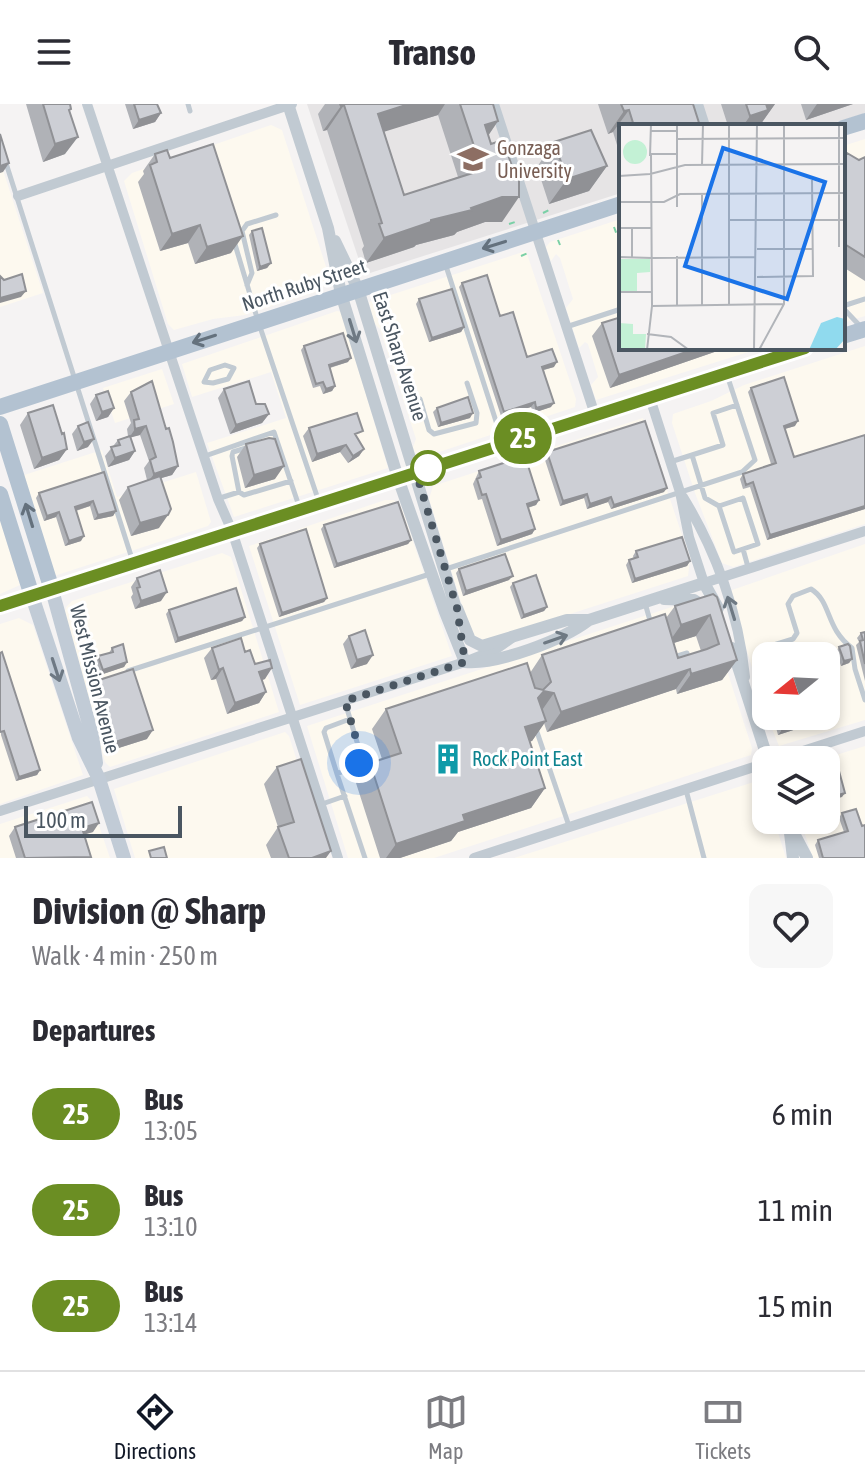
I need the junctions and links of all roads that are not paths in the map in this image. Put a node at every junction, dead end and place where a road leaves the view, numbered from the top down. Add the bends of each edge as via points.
1 (87, 104) edge
2 (290, 104) edge
3 (494, 104) edge
4 (698, 104) edge
5 (865, 121) edge
6 (704, 124) edge
7 (845, 127) edge
8 (198, 135) junction
9 (203, 150) edge
10 (4, 157) edge
11 (108, 165) junction
12 (18, 196) junction
13 (619, 205) edge
14 (276, 215) dead end
15 (328, 228) junction
16 (535, 232) junction
17 (232, 233) edge
18 (444, 261) junction
19 (246, 285) junction
20 (358, 289) junction
21 (341, 294) junction
22 (865, 299) edge
23 (845, 306) edge
24 (845, 309) edge
25 (619, 310) edge
26 (258, 321) junction
27 (566, 327) junction
28 (864, 330) edge
29 (169, 350) junction
30 (780, 352) edge
31 (234, 368) joint
32 (727, 373) junction
33 (77, 381) junction
34 (467, 383) dead end
35 (650, 398) junction
36 (420, 399) dead end
37 (737, 405) junction
38 (0, 407) edge
39 (595, 415) junction
40 (0, 424) edge
41 (504, 444) junction
42 (260, 445) edge
43 (272, 448) edge
44 (692, 455) junction
45 (204, 456) junction
46 (670, 462) junction
47 (416, 472) junction
48 (398, 478) junction
49 (291, 481) junction
50 (701, 485) junction
51 (239, 492) junction
52 (680, 492) junction
53 (0, 494) edge
54 (218, 499) junction
55 (319, 503) junction
56 (719, 506) junction
57 (300, 509) junction
58 (232, 531) junction
59 (865, 531) edge
60 (743, 549) junction
61 (134, 563) junction
62 (749, 568) junction
63 (445, 569) junction
64 (431, 574) junction
65 (721, 577) junction
66 (704, 583) junction
67 (52, 590) junction
68 (32, 596) junction
69 (649, 601) junction
70 (0, 606) edge
71 (457, 608) junction
72 (589, 620) junction
73 (263, 627) junction
74 (653, 629) edge
75 (727, 633) junction
76 (513, 637) junction
77 (783, 642) edge
78 (662, 652) edge
79 (687, 653) edge
80 (465, 662) junction
81 (115, 676) edge
82 (746, 695) junction
83 (865, 700) edge
84 (345, 701) junction
85 (532, 716) edge
86 (292, 718) junction
87 (350, 719) junction
88 (865, 731) edge
89 (762, 746) edge
90 (818, 746) edge
91 (752, 767) edge
92 (337, 774) junction
93 (99, 779) junction
94 (686, 789) junction
95 (345, 796) junction
96 (321, 804) junction
97 (0, 811) edge
98 (569, 827) junction
99 (790, 834) edge
100 (794, 834) edge
101 (124, 858) edge
102 (338, 858) edge
103 (365, 858) edge
104 (474, 858) edge
105 (704, 858) edge
106 (793, 858) edge
107 (807, 858) edge

1 - 11 street
2 - 8 street
2 - 15 street, East Sharp Avenue
3 - 16 street
4 - 6 street
5 - 7 main road
8 - 9 lane
8 - 11 street
10 - 12 lane
11 - 12 street
11 - 29 street
12 - 33 lane
13 - 16 main road, North Ruby Street
14 - 19 lane via 247,224 242,231 252,273
15 - 20 street, East Sharp Avenue
15 - 21 street, East Sharp Avenue
16 -> 18 main road, North Ruby Street
16 - 27 street
17 - 19 lane
18 - 20 main road, North Ruby Street
18 - 41 lane
19 - 26 lane
20 - 21 main road, North Ruby Street
20 - 47 street, East Sharp Avenue
21 - 26 main road, North Ruby Street
21 -> 48 street, East Sharp Avenue
22 - 23 lane
24 - 28 lane
25 - 27 lane
26 -> 29 main road, North Ruby Street
26 - 55 lane
27 - 39 street
29 - 33 main road, North Ruby Street
29 - 45 street
30 - 32 main road
31 - 31 lane via 210,370 204,382 228,379
32 - 35 main road
32 - 37 lane
33 - 38 main road, North Ruby Street
33 - 61 lane
34 - 36 lane via 476,423 434,434
35 - 39 main road
35 - 46 street
37 - 44 lane via 713,413 723,445
37 - 50 lane via 755,460 742,472
39 - 41 main road
67 -> 40 main road
41 - 47 main road
42 - 51 lane via 233,452
43 - 49 lane
44 - 46 lane
44 - 50 lane
45 - 49 lane via 274,432
45 - 54 street
46 - 52 street
47 - 48 main road
47 - 63 street, East Sharp Avenue
48 - 55 main road
48 - 64 street, East Sharp Avenue
49 - 51 lane
49 - 57 lane
50 - 52 lane
50 - 56 lane via 705,498
51 - 54 lane
52 - 63 lane
52 - 65 street via 703,529
52 - 66 street
53 - 68 main road
54 - 58 street
55 - 57 main road
56 - 60 lane via 734,552
56 - 60 lane via 743,498 758,544
57 - 58 main road
58 - 61 main road
58 - 73 street
59 - 62 street
60 - 62 lane
61 - 67 main road
62 - 65 street
63 - 71 street, East Sharp Avenue
64 - 73 lane
64 - 80 street, East Sharp Avenue
65 - 66 street
82 -> 65 street via 742,649
66 - 69 street
66 - 75 street
67 - 68 main road
67 - 93 main road, West Mission Avenue via 81,686
68 - 70 main road
68 -> 93 main road, West Mission Avenue via 79,738
69 - 72 street
69 - 74 lane
69 - 75 street via 703,603
71 - 76 street via 475,644
71 - 80 street, East Sharp Avenue
72 - 76 street via 567,620
80 -> 72 street via 511,657 571,634
73 - 81 lane
73 - 86 street
75 - 82 street
76 - 80 street
77 - 83 lane via 797,633 788,604 793,596 811,589 821,595 833,629 852,648
78 - 79 lane via 670,658
80 - 84 street
82 - 89 street
84 - 86 street
84 - 87 lane
85 - 98 lane
86 - 93 street
86 - 96 street
87 - 92 lane via 361,759
87 - 92 lane via 324,732
88 - 90 street
91 - 94 street
92 - 95 lane
93 - 97 street
93 - 101 main road, West Mission Avenue
94 - 98 street
94 - 105 lane
95 - 96 lane
95 - 103 lane
96 - 102 street
98 - 104 street
99 - 106 street
100 - 107 street

